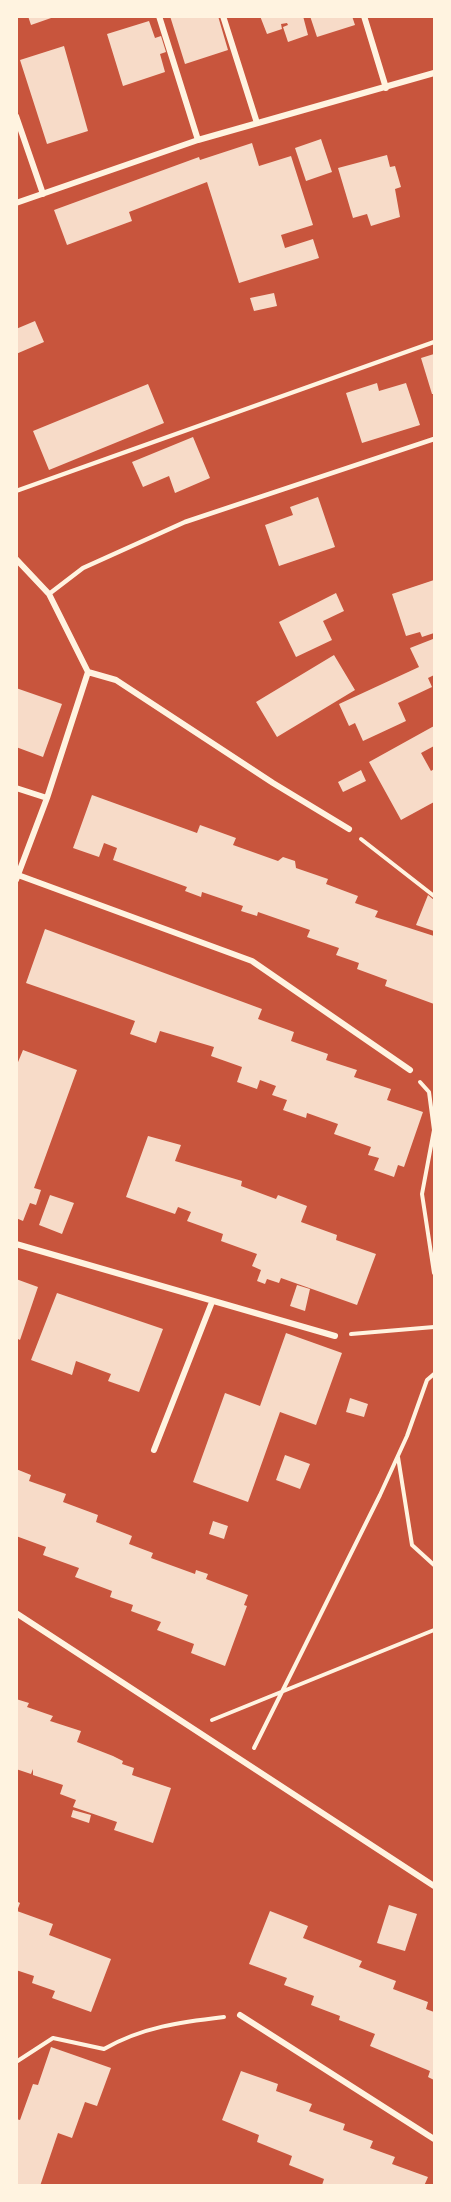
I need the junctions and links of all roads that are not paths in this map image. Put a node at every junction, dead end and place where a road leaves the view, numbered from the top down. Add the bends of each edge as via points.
1 (159, 16) edge
2 (223, 16) edge
3 (364, 16) edge
4 (435, 73) edge
5 (386, 88) junction
6 (16, 116) edge
7 (257, 123) junction
8 (198, 140) junction
9 (43, 194) junction
10 (16, 202) edge
11 (435, 342) edge
12 (435, 440) edge
13 (16, 491) edge
14 (16, 559) edge
15 (49, 594) junction
16 (88, 672) junction
17 (16, 788) edge
18 (47, 798) junction
19 (349, 829) road end
20 (17, 878) edge
21 (410, 1070) road end
22 (16, 1244) edge
23 (212, 1302) junction
24 (335, 1336) road end
25 (154, 1450) dead end
26 (16, 1613) edge
27 (435, 1886) edge
28 (240, 2015) road end
29 (435, 2139) edge

1 - 8 street
2 - 7 street
3 - 5 street
4 - 5 street
5 - 7 street
6 - 9 street
7 - 8 street
8 - 9 street
9 - 10 street
11 - 13 lane
12 - 15 lane via 185,522 83,568
14 - 15 street
15 - 16 street
16 - 18 street
16 - 19 street via 116,680
17 - 18 street
18 - 20 street
20 - 21 street via 252,961
22 - 23 street
23 - 24 street
23 - 25 street
26 - 27 street
28 - 29 street

